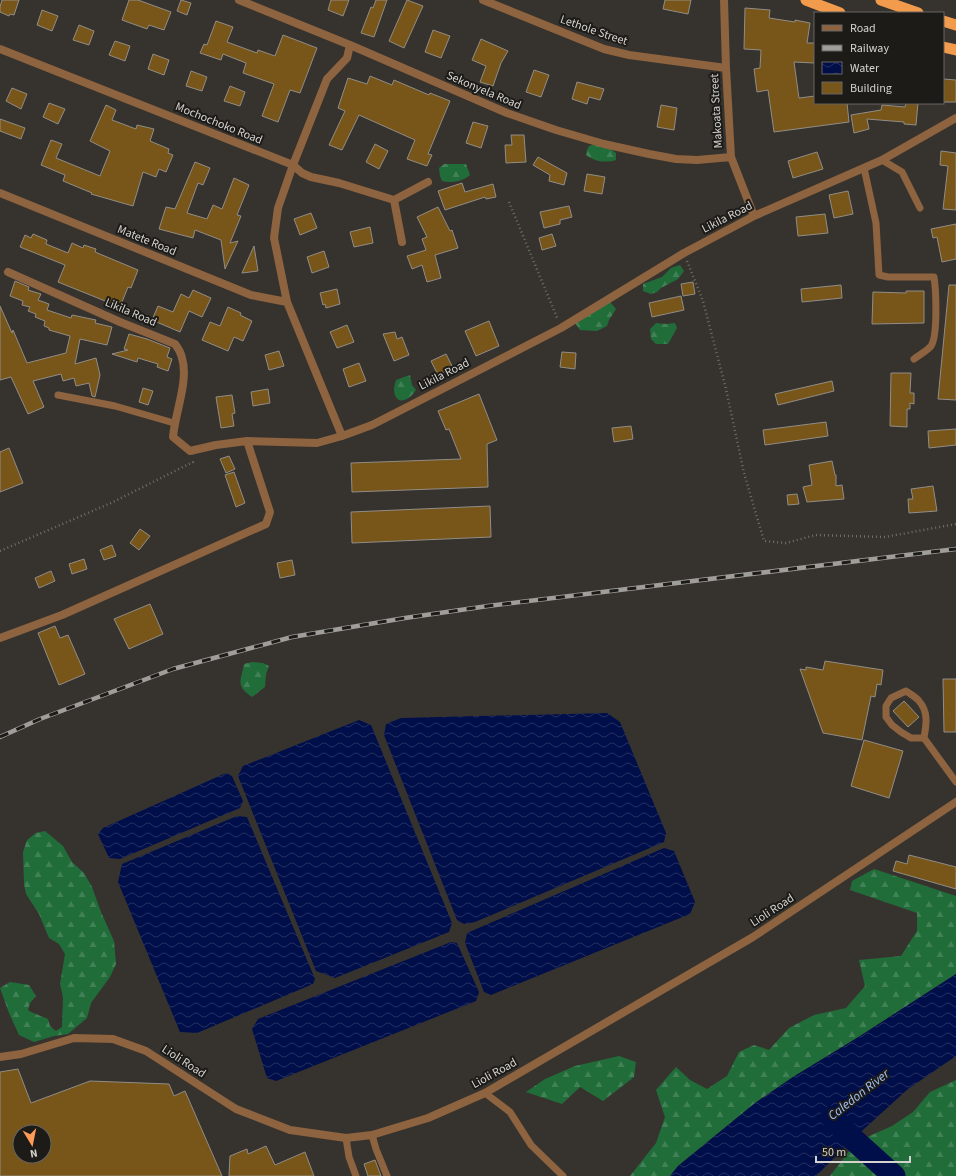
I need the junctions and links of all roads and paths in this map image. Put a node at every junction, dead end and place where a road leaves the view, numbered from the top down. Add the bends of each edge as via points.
1 (239, 0) edge
2 (483, 0) edge
3 (724, 0) edge
4 (806, 0) edge
5 (881, 0) edge
6 (837, 12) edge
7 (915, 12) edge
8 (944, 21) edge
9 (956, 24) edge
10 (350, 45) junction
11 (944, 47) edge
12 (0, 49) edge
13 (956, 50) edge
14 (726, 68) junction
15 (956, 118) edge
16 (731, 157) junction
17 (882, 160) junction
18 (293, 164) junction
19 (864, 168) junction
20 (428, 182) dead end
21 (0, 193) edge
22 (394, 200) junction
23 (509, 202) dead end
24 (920, 208) dead end
25 (754, 216) junction
26 (402, 242) dead end
27 (684, 253) junction
28 (8, 272) dead end
29 (287, 302) junction
30 (561, 328) junction
31 (914, 360) dead end
32 (58, 395) dead end
33 (174, 424) junction
34 (342, 436) junction
35 (247, 441) junction
36 (190, 451) junction
37 (956, 524) edge
38 (0, 551) edge
39 (0, 638) edge
40 (924, 738) junction
41 (956, 782) edge
42 (956, 802) edge
43 (0, 1057) edge
44 (486, 1093) junction
45 (372, 1135) junction
46 (346, 1138) junction
47 (356, 1176) edge
48 (387, 1176) edge
49 (563, 1176) edge

1 - 10 street, Sekonyela Road
2 - 14 street, Lethole Street via 604,49 629,55
3 - 14 street, Makoata Street
4 - 6 highway
5 - 7 highway
8 - 9 highway
10 - 16 street, Sekonyela Road via 507,114 583,138 622,149 676,159
10 - 18 street via 347,58 327,79
11 - 13 highway
12 - 18 street, Mochochoko Road
14 - 16 street, Makoata Street
15 - 17 street, Likila Road
16 - 25 street, Makoata Street
17 - 19 street, Likila Road
17 - 24 lane via 902,172
18 - 22 street, Mochochoko Road via 302,173 311,177
18 - 29 street via 278,208 274,238
19 - 25 street, Likila Road
19 - 31 lane via 876,223 879,275 934,277 937,294 932,345
20 - 22 street
21 - 29 street, Matete Road via 254,296
22 - 26 street
23 - 30 path
25 - 27 street, Likila Road
27 - 30 street, Likila Road
27 - 37 path via 703,301 744,473 764,541 786,542 816,535 885,537
28 - 33 street, Likila Road via 175,344 182,358 184,380
29 - 34 street
30 - 34 street, Likila Road via 372,425
32 - 33 lane via 115,406
33 - 36 street, Likila Road via 173,437
34 - 35 street, Likila Road via 317,442
35 - 36 street, Likila Road
35 - 39 street via 270,512 266,524 62,615
36 - 38 path via 193,462 111,503
40 - 40 lane via 927,724 925,712 919,701 906,692 891,698 886,706 886,717 892,725 911,738
40 - 41 lane
42 - 44 street, Lioli Road via 753,937
43 - 46 street, Lioli Road via 20,1054 74,1038 113,1039 146,1051 236,1109 290,1130
44 - 45 street, Lioli Road via 428,1118
44 - 49 lane via 510,1112 531,1145
45 - 46 street, Lioli Road
45 - 48 lane
46 - 47 lane

